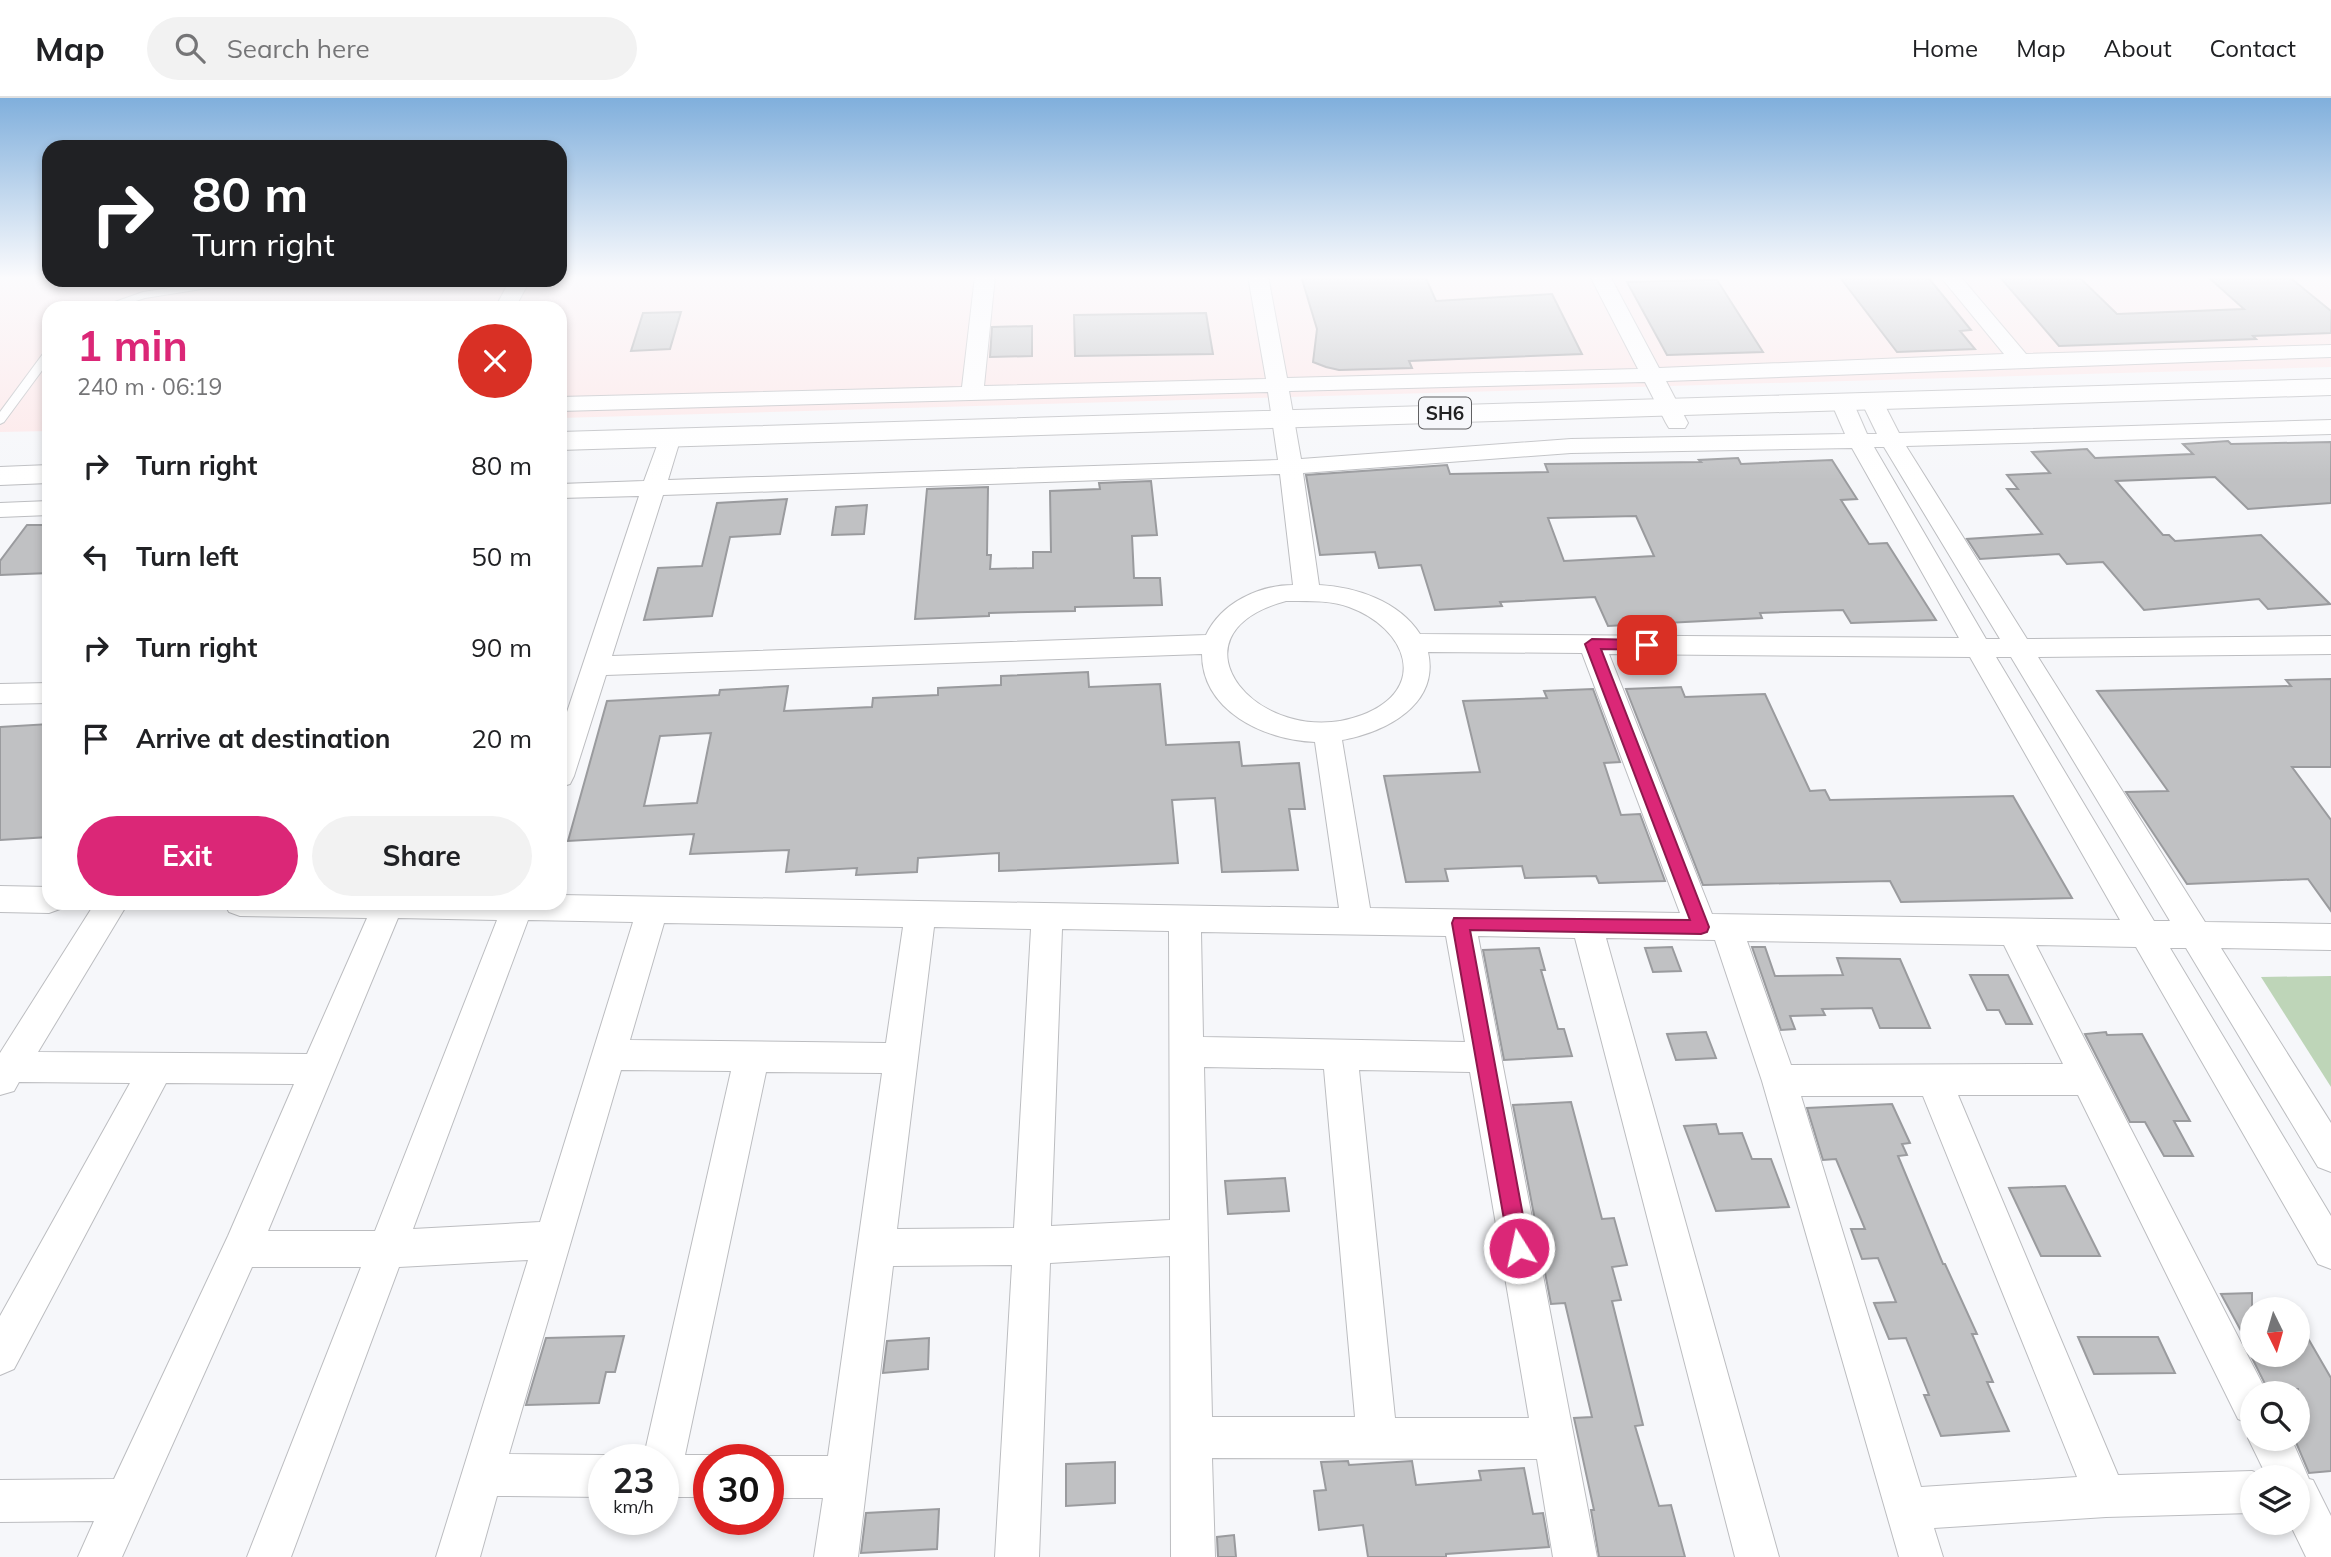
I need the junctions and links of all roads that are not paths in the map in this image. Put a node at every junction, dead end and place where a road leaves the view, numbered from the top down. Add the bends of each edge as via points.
1 (977, 344) edge
2 (1270, 344) edge
3 (1635, 344) edge
4 (2007, 344) edge
5 (2331, 351) edge
6 (2020, 360) junction
7 (42, 362) edge
8 (1652, 376) junction
9 (1277, 385) junction
10 (2331, 387) edge
11 (972, 393) junction
12 (567, 404) edge
13 (2331, 404) edge
14 (1673, 415) junction
15 (0, 420) edge
16 (1866, 420) junction
17 (1284, 426) junction
18 (2331, 427) edge
19 (567, 441) edge
20 (667, 446) junction
21 (42, 455) edge
22 (0, 456) edge
23 (567, 457) edge
24 (1290, 467) junction
25 (42, 474) edge
26 (0, 476) edge
27 (653, 488) junction
28 (567, 491) edge
29 (42, 508) edge
30 (0, 510) edge
31 (1307, 593) junction
32 (1412, 643) junction
33 (1214, 644) junction
34 (1592, 644) junction
35 (2331, 645) edge
36 (1979, 648) junction
37 (2019, 648) junction
38 (596, 666) junction
39 (42, 693) edge
40 (0, 694) edge
41 (1326, 732) junction
42 (567, 755) edge
43 (0, 899) edge
44 (42, 900) edge
45 (567, 907) edge
46 (108, 910) edge
47 (386, 910) edge
48 (516, 910) edge
49 (652, 910) junction
50 (920, 915) junction
51 (1047, 917) junction
52 (1185, 919) junction
53 (1357, 922) junction
54 (1460, 923) junction
55 (1587, 925) junction
56 (1714, 928) junction
57 (2014, 933) junction
58 (2146, 935) junction
59 (2196, 936) junction
60 (2331, 937) edge
61 (1186, 1052) junction
62 (1340, 1054) junction
63 (608, 1055) junction
64 (752, 1056) junction
65 (1484, 1057) junction
66 (901, 1058) junction
67 (156, 1068) junction
68 (316, 1069) junction
69 (5, 1075) edge
70 (2088, 1079) junction
71 (1934, 1080) junction
72 (1779, 1081) junction
73 (2331, 1155) edge
74 (1189, 1237) junction
75 (553, 1240) junction
76 (1031, 1246) junction
77 (876, 1248) junction
78 (241, 1249) junction
79 (387, 1249) junction
80 (2331, 1251) edge
81 (0, 1355) edge
82 (2240, 1381) edge
83 (1191, 1437) junction
84 (1377, 1438) junction
85 (1553, 1439) junction
86 (667, 1444) edge
87 (482, 1475) junction
88 (588, 1476) edge
89 (784, 1477) edge
90 (846, 1477) junction
91 (2240, 1492) edge
92 (2106, 1496) junction
93 (125, 1500) junction
94 (0, 1501) edge
95 (1908, 1509) junction
96 (2310, 1519) edge
97 (100, 1557) edge
98 (269, 1557) edge
99 (458, 1557) edge
100 (836, 1557) edge
101 (1017, 1557) edge
102 (1193, 1557) edge
103 (1575, 1557) edge
104 (1757, 1557) edge
105 (1920, 1557) edge
106 (2329, 1557) edge

1 - 11 street
2 - 9 street
3 - 8 street
4 - 6 street
5 - 6 street
6 - 8 street
7 - 15 lane
8 - 9 street
8 - 14 street
9 - 11 street
9 - 17 street
10 - 16 main road, SH6
11 - 12 street
13 - 16 main road, SH6
14 - 16 main road, SH6
14 - 17 main road, SH6
16 - 18 street
16 - 24 street
16 - 36 street
16 - 37 street
17 - 20 main road, SH6
17 - 24 street
19 - 20 main road, SH6
20 - 23 main road, SH6
20 - 27 street
21 - 22 main road
24 - 27 street
24 - 31 street
25 - 26 main road
27 - 28 street
27 - 38 street
29 - 30 street
31 - 32 street via 1332,593 1361,601 1392,619
31 - 33 street via 1286,593 1251,604 1226,622
32 - 34 street
32 - 41 street via 1418,672 1408,697 1384,718 1347,732
33 - 38 street
33 - 41 street via 1215,675 1234,702 1265,722 1308,733
34 - 36 street
34 - 56 street
35 - 37 street
36 - 37 street
36 - 58 street
37 - 59 street
38 - 42 street
39 - 40 street
41 - 53 street
43 - 44 street
45 - 49 street
46 - 69 street
47 - 68 street
48 - 79 street
49 - 50 street
49 - 63 street
50 - 51 street
50 - 66 street
51 - 52 street
51 - 76 street
52 - 53 street
52 - 61 street
53 - 54 street
54 - 55 street
54 - 65 street
55 - 56 street
55 - 104 street
56 - 57 street
56 - 72 street
57 - 58 street
57 - 70 street
58 - 59 street
58 - 80 street
59 - 60 street
59 - 73 street
61 - 62 street
61 - 74 street
62 - 65 street
62 - 84 street
63 - 64 street
63 - 75 street
64 - 66 street
64 - 86 street
65 - 85 street
66 - 77 street
67 - 68 street
67 - 69 street
67 - 81 street
68 - 78 street
70 - 71 street
70 - 82 street
71 - 72 street
71 - 92 street
72 - 95 street
74 - 76 street
74 - 83 street
75 - 79 street
75 - 87 street
76 - 77 street
76 - 101 street
77 - 90 street
78 - 79 street
78 - 93 street
79 - 98 street
83 - 84 street
83 - 102 street
84 - 85 street
85 - 103 street
87 - 88 street
87 - 99 street
89 - 90 street
90 - 100 street
91 - 92 street
92 - 95 street
93 - 94 street
93 - 97 street
95 - 105 street
96 - 106 street

